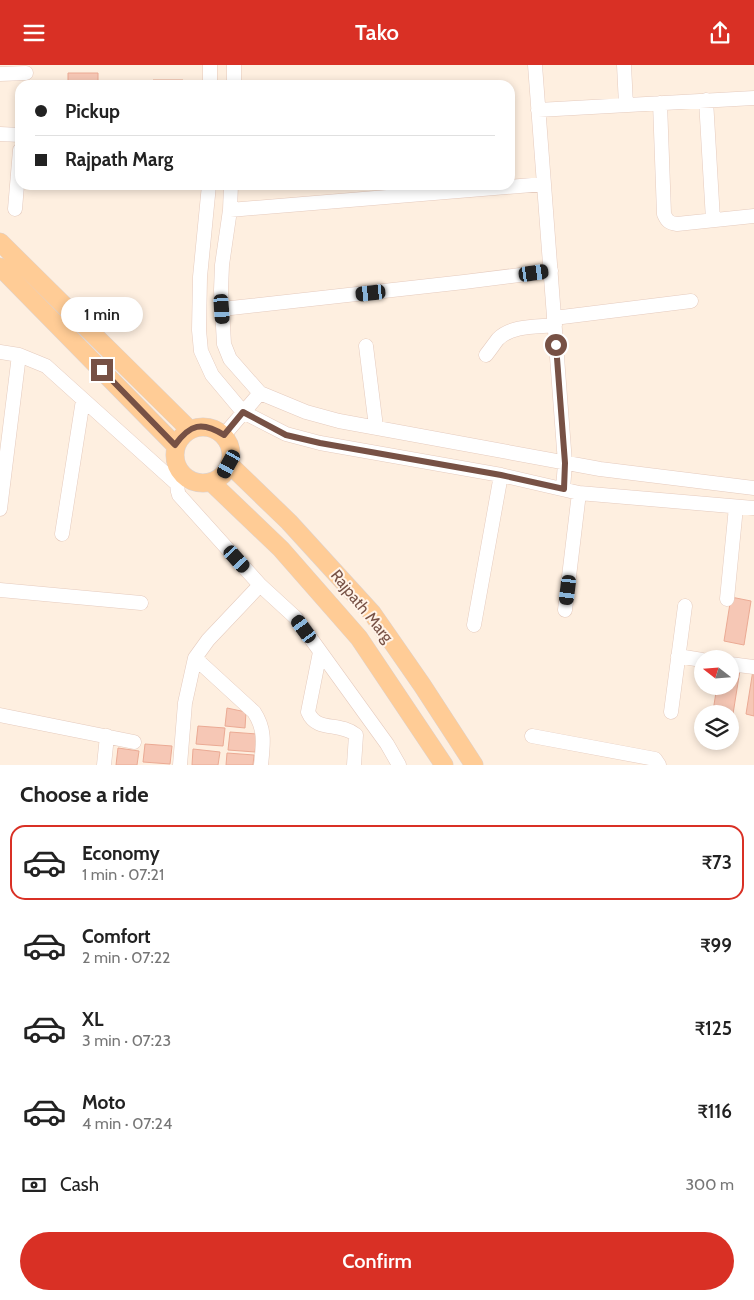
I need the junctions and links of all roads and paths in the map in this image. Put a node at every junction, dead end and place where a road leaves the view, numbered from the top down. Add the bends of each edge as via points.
1 (210, 65) edge
2 (234, 65) edge
3 (535, 65) edge
4 (624, 65) edge
5 (0, 74) edge
6 (26, 74) edge
7 (210, 80) edge
8 (234, 80) edge
9 (754, 98) edge
10 (706, 100) junction
11 (660, 103) junction
12 (626, 105) junction
13 (538, 110) junction
14 (0, 134) edge
15 (15, 135) edge
16 (544, 184) junction
17 (515, 186) edge
18 (17, 190) edge
19 (209, 190) edge
20 (231, 190) edge
21 (472, 190) edge
22 (15, 209) dead end
23 (230, 210) junction
24 (754, 217) edge
25 (713, 220) junction
26 (0, 242) edge
27 (0, 267) edge
28 (551, 271) junction
29 (691, 301) dead end
30 (222, 309) junction
31 (555, 322) junction
32 (366, 347) dead end
33 (0, 352) edge
34 (19, 355) junction
35 (486, 355) dead end
36 (260, 393) junction
37 (83, 401) junction
38 (243, 412) junction
39 (376, 427) junction
40 (190, 430) junction
41 (224, 435) junction
42 (175, 445) junction
43 (565, 463) junction
44 (229, 464) junction
45 (501, 475) junction
46 (180, 480) junction
47 (211, 483) junction
48 (754, 488) edge
49 (564, 489) junction
50 (579, 493) junction
51 (736, 507) junction
52 (754, 508) edge
53 (0, 509) edge
54 (62, 534) dead end
55 (260, 585) junction
56 (0, 590) edge
57 (727, 599) dead end
58 (141, 603) dead end
59 (685, 606) dead end
60 (565, 610) dead end
61 (474, 625) dead end
62 (320, 652) junction
63 (678, 657) junction
64 (195, 659) junction
65 (694, 659) edge
66 (739, 664) edge
67 (754, 667) edge
68 (671, 712) dead end
69 (0, 715) edge
70 (107, 736) junction
71 (532, 736) dead end
72 (134, 742) dead end
73 (104, 765) edge
74 (180, 765) edge
75 (261, 765) edge
76 (354, 765) edge
77 (399, 765) edge
78 (444, 765) edge
79 (474, 765) edge
80 (659, 765) edge

1 - 7 street
2 - 8 street
3 - 13 street
4 - 12 street
5 - 6 street
9 - 10 street
10 - 11 street
10 - 25 street
11 - 12 street
11 - 25 street via 664,214 670,223 677,224
12 - 13 street
13 - 16 street
14 - 15 street
16 - 17 street
16 - 28 street
18 - 22 street
19 - 38 street via 200,277 202,351 212,375
20 - 23 street
21 - 23 street
23 - 30 street via 222,265
24 - 25 street
26 - 40 main road
27 - 42 main road
28 - 30 street
28 - 31 street
29 - 31 street
30 - 36 street via 224,344 230,359
31 - 35 street via 506,333
31 - 43 street
32 - 39 street
33 - 34 street
34 - 37 street via 46,366
34 - 53 street
36 - 38 street
36 - 39 street via 306,412
37 - 46 street
37 - 54 street
38 - 41 street
38 - 45 street via 286,435
39 - 43 street
40 - 41 main road via 196,426 211,427
40 - 42 main road
41 - 44 main road via 231,448
42 - 46 main road via 174,461
43 - 48 street
43 - 49 street
44 - 47 main road via 224,474
44 - 79 main road, Rajpath Marg via 290,522 372,613
45 - 49 street
45 - 61 street
46 - 47 main road
46 - 55 street via 176,489 179,495
47 - 78 main road, Rajpath Marg via 281,549 359,638
49 - 50 street
50 - 51 street
50 - 60 street
51 - 52 street
51 - 57 street
55 - 62 street via 296,619
55 - 64 street via 208,640
56 - 58 street
59 - 63 street
62 - 76 street via 308,712 318,724 349,729 356,735
62 - 77 street
63 - 65 street
63 - 68 street
64 - 74 street via 185,703
64 - 75 street via 261,723
66 - 67 street
69 - 70 street
70 - 72 street
70 - 73 street
71 - 80 street via 654,759

